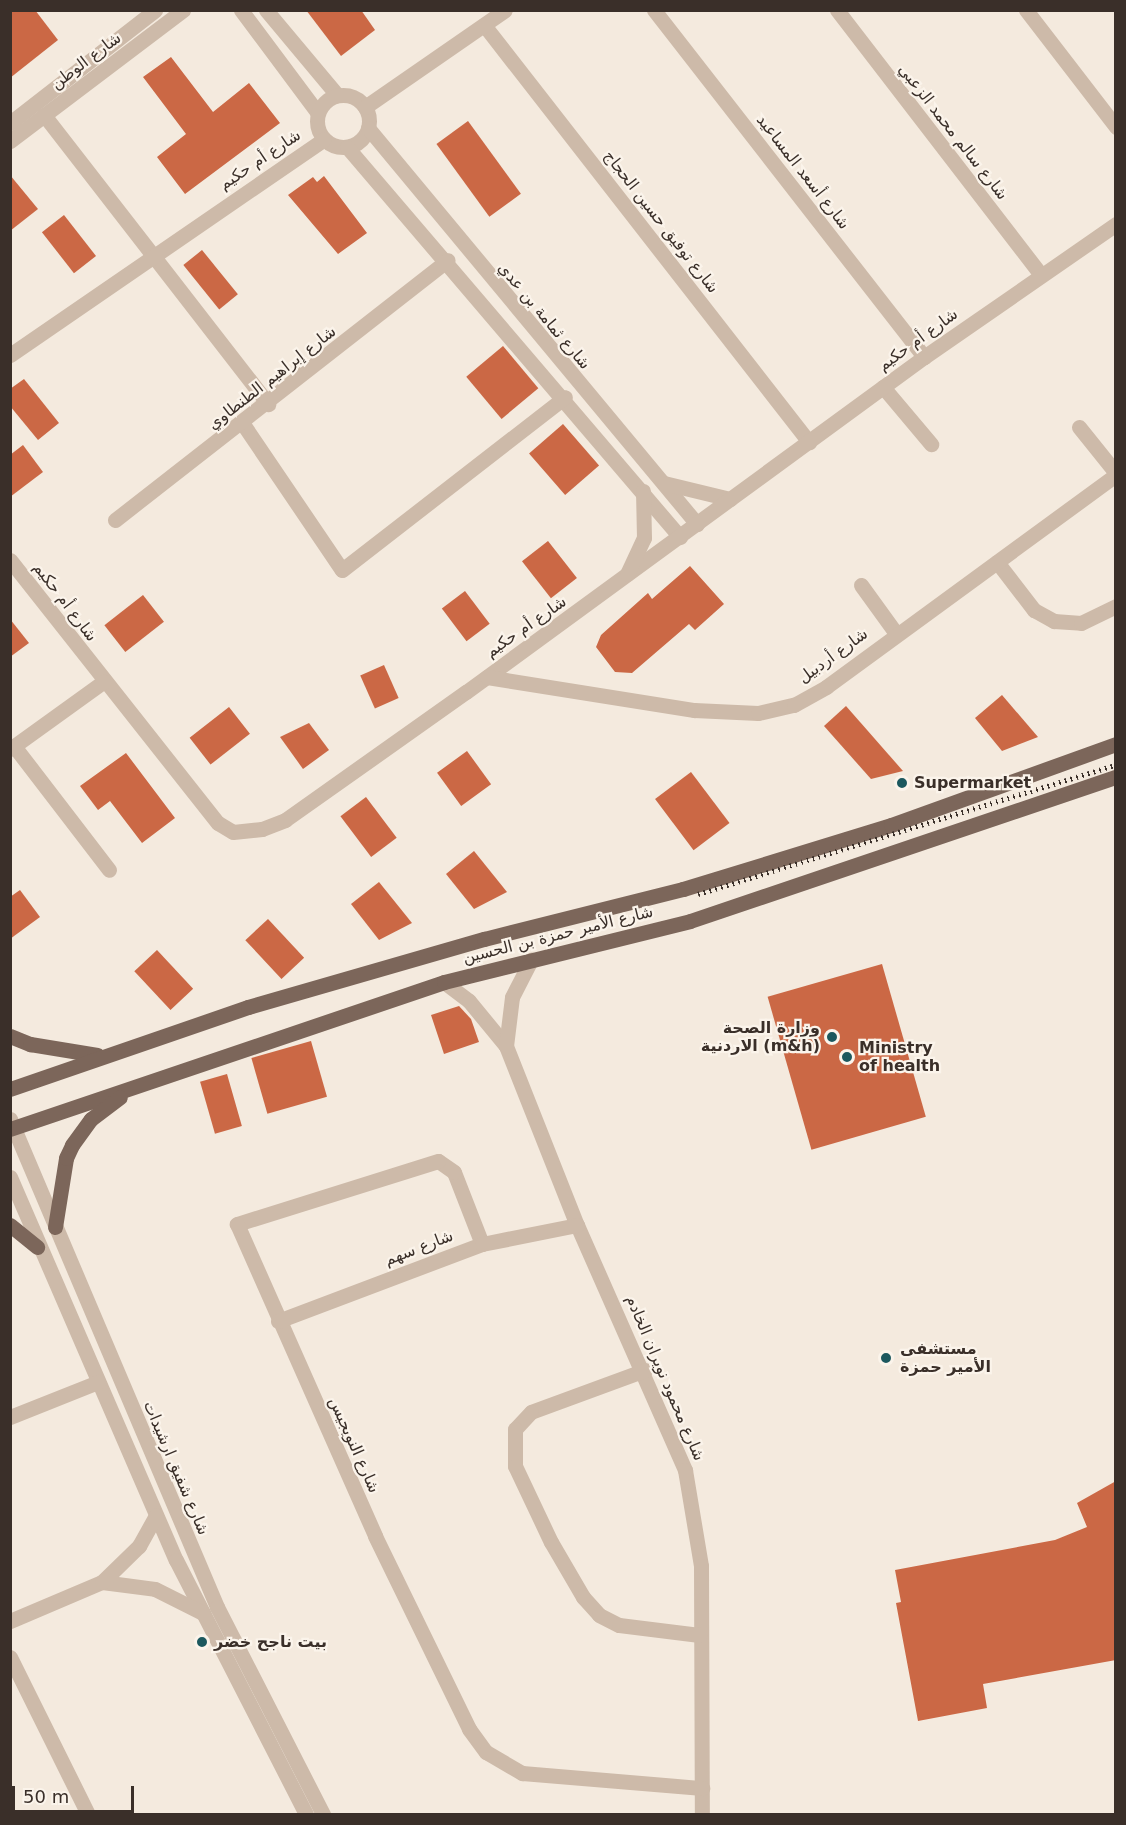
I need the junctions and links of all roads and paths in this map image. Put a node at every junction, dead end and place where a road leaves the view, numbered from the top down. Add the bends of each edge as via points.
1 (155, 10) edge
2 (183, 10) edge
3 (241, 10) edge
4 (266, 10) edge
5 (505, 10) edge
6 (654, 10) edge
7 (837, 10) edge
8 (1026, 10) edge
9 (484, 25) junction
10 (336, 95) junction
11 (365, 107) junction
12 (317, 112) junction
13 (44, 115) junction
14 (10, 123) edge
15 (1116, 127) edge
16 (368, 128) junction
17 (324, 140) junction
18 (10, 141) edge
19 (347, 147) junction
20 (1113, 230) edge
21 (154, 254) junction
22 (447, 260) junction
23 (1041, 275) junction
24 (10, 356) edge
25 (924, 357) junction
26 (883, 387) junction
27 (565, 397) junction
28 (268, 404) junction
29 (243, 424) junction
30 (1079, 427) dead end
31 (809, 441) junction
32 (931, 444) dead end
33 (1116, 474) edge
34 (664, 483) junction
35 (644, 492) junction
36 (730, 499) junction
37 (115, 520) dead end
38 (697, 524) junction
39 (680, 537) junction
40 (10, 560) edge
41 (997, 562) junction
42 (625, 579) junction
43 (861, 585) dead end
44 (1116, 606) edge
45 (895, 632) junction
46 (487, 677) junction
47 (104, 682) junction
48 (1116, 744) edge
49 (12, 747) edge
50 (1116, 777) edge
51 (109, 870) dead end
52 (531, 960) junction
53 (444, 982) junction
54 (10, 1036) edge
55 (506, 1046) junction
56 (106, 1056) junction
57 (147, 1081) junction
58 (10, 1089) edge
59 (12, 1125) edge
60 (10, 1177) edge
61 (10, 1225) edge
62 (577, 1225) junction
63 (55, 1227) junction
64 (482, 1244) junction
65 (37, 1247) junction
66 (278, 1321) junction
67 (645, 1370) junction
68 (98, 1382) junction
69 (10, 1417) edge
70 (156, 1515) junction
71 (102, 1582) junction
72 (210, 1610) junction
73 (10, 1621) edge
74 (699, 1635) junction
75 (10, 1657) edge
76 (702, 1788) junction
77 (88, 1815) edge
78 (306, 1815) edge
79 (322, 1815) edge
80 (702, 1815) edge

1 - 14 street, شارع الوطن
2 - 13 street, شارع الوطن
3 - 12 street
4 - 10 street
5 - 9 street
6 - 25 street, شارع أسعد المساعيد
7 - 23 street, شارع سالم محمد الزعبي
8 - 15 street
9 - 11 street
9 - 31 street, شارع توفيق حسين الحجاج
10 - 11 street via 347,95
10 - 12 street
11 - 16 street
12 - 17 street
13 - 18 street, شارع الوطن
13 - 21 street
16 - 19 street
16 - 34 street, شارع ثمامة بن عدي
17 - 19 street
17 - 21 street, شارع أم حكيم
19 - 22 street
20 - 23 street, شارع أم حكيم
21 - 24 street, شارع أم حكيم
21 - 28 street
22 - 27 street
22 - 28 street, شارع إبراهيم الطنطاوي
23 - 25 street, شارع أم حكيم
25 - 26 street, شارع أم حكيم
26 - 31 street, شارع أم حكيم
26 - 32 street
27 - 29 street via 342,570
27 - 35 street
28 - 29 street, شارع إبراهيم الطنطاوي
29 - 37 street, شارع إبراهيم الطنطاوي
30 - 33 street
31 - 36 street, شارع أم حكيم
33 - 41 street, شارع أردبيل
34 - 36 street
34 - 38 street, شارع ثمامة بن عدي
35 - 39 street
35 - 42 street via 644,538
36 - 38 street, شارع أم حكيم
38 - 39 street, شارع أم حكيم
39 - 42 street, شارع أم حكيم
40 - 47 street, شارع أم حكيم
41 - 44 street via 1034,610 1054,621 1081,623
41 - 45 street, شارع أردبيل
42 - 46 street, شارع أم حكيم
43 - 45 street
45 - 46 street, شارع أردبيل via 826,687 794,705 758,713 694,710
46 - 47 street, شارع أم حكيم via 285,819 247,831 233,831 218,823
47 - 49 street
48 - 56 main road, شارع الأمير حمزة بن الحسين via 880,829 683,889 311,988
49 - 51 street
50 - 52 main road, شارع الأمير حمزة بن الحسين via 690,921
52 - 53 main road, شارع الأمير حمزة بن الحسين
52 - 55 street, شارع محمود نويران الخادم via 512,997
53 - 55 street, شارع محمود نويران الخادم via 468,1001
53 - 57 main road, شارع الأمير حمزة بن الحسين
54 - 56 main road via 76,1054
55 - 62 street, شارع محمود نويران الخادم
56 - 58 main road, شارع الأمير حمزة بن الحسين
57 - 59 main road, شارع الأمير حمزة بن الحسين
57 - 63 main road via 108,1104 72,1145 66,1158
59 - 63 street, شارع شفيق ارشيدات
60 - 65 street, شارع شفيق ارشيدات
61 - 65 main road
62 - 64 street, شارع سهم
62 - 67 street, شارع محمود نويران الخادم
63 - 72 street, شارع شفيق ارشيدات
64 - 66 street, شارع سهم
64 - 66 street, شارع النويجيس via 454,1173 438,1161 237,1224
65 - 68 street, شارع شفيق ارشيدات
66 - 76 street, شارع النويجيس via 469,1729 486,1752 522,1773
67 - 74 street, شارع محمود نويران الخادم via 693,1498 701,1566
67 - 74 street via 531,1412 515,1429 515,1466 551,1542 583,1597 600,1615 619,1625
68 - 69 street
68 - 70 street, شارع شفيق ارشيدات
70 - 71 street via 133,1552
70 - 72 street, شارع شفيق ارشيدات
71 - 72 street via 155,1589
71 - 73 street
72 - 78 street, شارع شفيق ارشيدات
72 - 79 street, شارع شفيق ارشيدات
74 - 76 street, شارع محمود نويران الخادم
75 - 77 street
76 - 80 street, شارع محمود نويران الخادم

